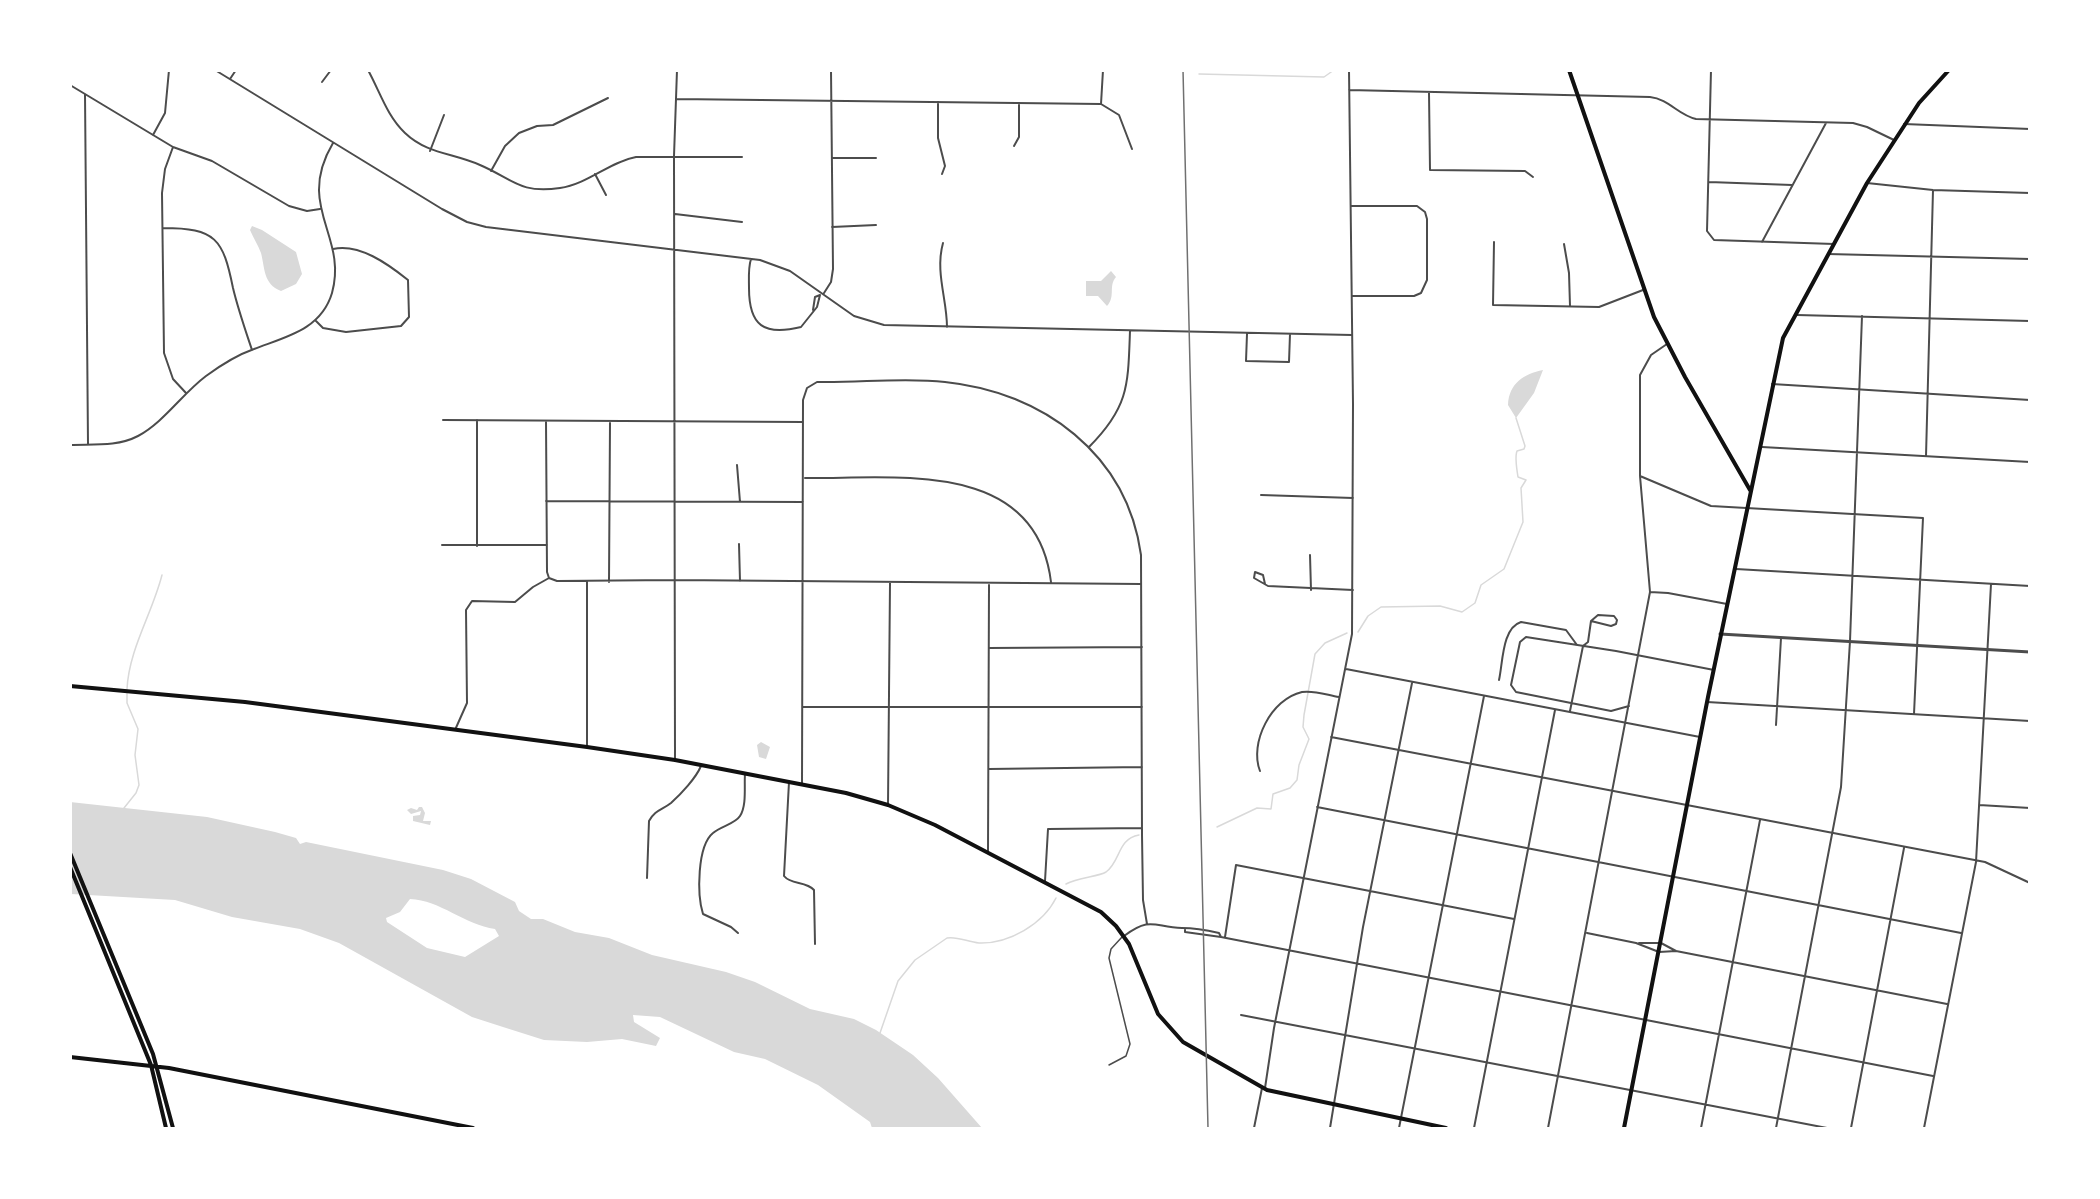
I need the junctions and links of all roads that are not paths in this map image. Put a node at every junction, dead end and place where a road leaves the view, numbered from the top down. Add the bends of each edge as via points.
1 (169, 70) edge
2 (215, 70) edge
3 (236, 70) edge
4 (331, 70) edge
5 (368, 70) edge
6 (677, 70) edge
7 (831, 70) edge
8 (1103, 70) edge
9 (1349, 70) edge
10 (1569, 70) edge
11 (1711, 70) edge
12 (1949, 70) edge
13 (230, 79) junction
14 (322, 82) dead end
15 (70, 85) edge
16 (1349, 90) junction
17 (1429, 93) junction
18 (85, 94) junction
19 (1578, 96) junction
20 (608, 98) dead end
21 (675, 99) junction
22 (831, 99) junction
23 (938, 102) junction
24 (1019, 103) junction
25 (1101, 104) junction
26 (444, 115) dead end
27 (1710, 121) junction
28 (1826, 123) junction
29 (1905, 124) junction
30 (2030, 129) edge
31 (153, 135) junction
32 (1894, 140) junction
33 (333, 142) junction
34 (1014, 146) dead end
35 (173, 147) junction
36 (1132, 149) dead end
37 (430, 151) junction
38 (674, 156) junction
39 (742, 157) dead end
40 (832, 158) junction
41 (876, 158) dead end
42 (491, 171) junction
43 (595, 174) junction
44 (942, 174) dead end
45 (1533, 177) dead end
46 (1709, 182) junction
47 (1866, 183) junction
48 (1792, 185) junction
49 (1934, 190) junction
50 (2030, 193) edge
51 (606, 195) dead end
52 (1351, 206) junction
53 (320, 209) junction
54 (675, 214) junction
55 (742, 222) dead end
56 (876, 225) dead end
57 (832, 227) junction
58 (163, 228) junction
59 (1494, 242) dead end
60 (1762, 242) junction
61 (943, 243) dead end
62 (1564, 244) dead end
63 (1833, 244) junction
64 (333, 249) junction
65 (675, 249) junction
66 (1828, 254) junction
67 (1932, 257) junction
68 (751, 259) junction
69 (2030, 259) edge
70 (1643, 290) junction
71 (823, 294) junction
72 (1352, 296) junction
73 (1570, 306) junction
74 (813, 310) dead end
75 (1794, 315) junction
76 (1862, 316) junction
77 (1931, 317) junction
78 (315, 320) junction
79 (2030, 321) edge
80 (947, 327) junction
81 (1130, 331) junction
82 (1247, 333) junction
83 (1290, 334) junction
84 (1352, 335) junction
85 (1667, 344) junction
86 (252, 350) junction
87 (1772, 384) junction
88 (1860, 390) junction
89 (186, 393) junction
90 (1928, 394) junction
91 (2030, 400) edge
92 (443, 420) dead end
93 (477, 420) junction
94 (546, 421) junction
95 (610, 422) junction
96 (675, 422) junction
97 (803, 422) junction
98 (88, 444) junction
99 (70, 445) edge
100 (1089, 447) junction
101 (1759, 447) junction
102 (1857, 452) junction
103 (1926, 456) junction
104 (2030, 462) edge
105 (737, 465) dead end
106 (1640, 476) junction
107 (804, 478) junction
108 (1750, 490) junction
109 (1261, 495) dead end
110 (1353, 498) junction
111 (546, 501) junction
112 (610, 501) junction
113 (676, 502) junction
114 (740, 502) junction
115 (803, 502) junction
116 (1746, 508) junction
117 (1855, 514) junction
118 (739, 544) dead end
119 (547, 545) junction
120 (442, 546) dead end
121 (477, 546) junction
122 (1310, 555) dead end
123 (1735, 569) junction
124 (1852, 576) junction
125 (549, 578) junction
126 (1921, 579) junction
127 (675, 580) junction
128 (740, 581) junction
129 (587, 582) junction
130 (609, 582) junction
131 (803, 582) junction
132 (890, 582) junction
133 (1051, 582) junction
134 (989, 583) junction
135 (1141, 584) junction
136 (1265, 584) junction
137 (1991, 584) junction
138 (2030, 586) edge
139 (1311, 590) junction
140 (1353, 590) junction
141 (1650, 592) junction
142 (1727, 604) junction
143 (1591, 621) junction
144 (1720, 634) junction
145 (1781, 638) junction
146 (1850, 641) junction
147 (1576, 645) junction
148 (1917, 645) junction
149 (1583, 646) junction
150 (1142, 647) junction
151 (989, 648) junction
152 (1988, 649) junction
153 (2030, 652) edge
154 (1639, 655) junction
155 (1345, 669) junction
156 (1714, 670) junction
157 (1499, 680) dead end
158 (1412, 682) junction
159 (70, 686) edge
160 (1484, 696) junction
161 (1339, 697) junction
162 (1707, 702) junction
163 (1572, 703) junction
164 (1629, 706) junction
165 (1778, 706) junction
166 (803, 707) junction
167 (1142, 707) junction
168 (888, 708) junction
169 (989, 708) junction
170 (1845, 709) junction
171 (1555, 710) junction
172 (1570, 712) junction
173 (1914, 714) junction
174 (1984, 718) junction
175 (2030, 721) edge
176 (1626, 723) junction
177 (1776, 725) dead end
178 (455, 730) junction
179 (1331, 737) junction
180 (1700, 737) junction
181 (587, 747) junction
182 (1398, 750) junction
183 (675, 760) junction
184 (1470, 764) junction
185 (701, 765) junction
186 (1142, 767) junction
187 (989, 769) junction
188 (1260, 771) dead end
189 (744, 774) junction
190 (1542, 778) junction
191 (789, 782) junction
192 (802, 784) junction
193 (1613, 792) junction
194 (888, 805) junction
195 (1979, 805) junction
196 (1687, 806) junction
197 (1317, 807) junction
198 (2030, 808) edge
199 (1385, 820) junction
200 (1760, 820) junction
201 (1142, 828) junction
202 (1457, 834) junction
203 (1833, 834) junction
204 (1528, 848) junction
205 (1904, 848) junction
206 (988, 852) junction
207 (70, 853) edge
208 (1600, 862) junction
209 (1976, 862) junction
210 (70, 867) edge
211 (1673, 876) junction
212 (647, 878) dead end
213 (1303, 879) junction
214 (1045, 881) junction
215 (2030, 883) edge
216 (1747, 891) junction
217 (1371, 892) junction
218 (1819, 904) junction
219 (1443, 906) junction
220 (1890, 918) junction
221 (1514, 920) junction
222 (1147, 924) junction
223 (1185, 929) junction
224 (738, 933) dead end
225 (1587, 933) junction
226 (1961, 933) junction
227 (1124, 936) junction
228 (1223, 937) junction
229 (1636, 943) junction
230 (1661, 943) junction
231 (815, 944) dead end
232 (1289, 950) junction
233 (1676, 951) junction
234 (1659, 952) junction
235 (1733, 962) junction
236 (1357, 964) junction
237 (1805, 976) junction
238 (1430, 977) junction
239 (1876, 990) junction
240 (1501, 991) junction
241 (127, 998) junction
242 (1947, 1004) junction
243 (1573, 1005) junction
244 (1241, 1015) dead end
245 (1646, 1019) junction
246 (1275, 1022) junction
247 (1719, 1034) junction
248 (1344, 1035) junction
249 (1416, 1048) junction
250 (1791, 1048) junction
251 (70, 1057) edge
252 (1863, 1061) junction
253 (1487, 1062) junction
254 (154, 1065) junction
255 (1109, 1065) dead end
256 (1558, 1076) junction
257 (1933, 1076) junction
258 (1265, 1080) junction
259 (1262, 1088) junction
260 (1632, 1091) junction
261 (1333, 1105) junction
262 (1706, 1106) junction
263 (1401, 1120) junction
264 (1778, 1120) junction
265 (166, 1128) edge
266 (173, 1128) edge
267 (473, 1128) edge
268 (1254, 1128) edge
269 (1330, 1128) edge
270 (1399, 1128) edge
271 (1446, 1128) edge
272 (1474, 1128) edge
273 (1548, 1128) edge
274 (1624, 1128) edge
275 (1701, 1128) edge
276 (1776, 1128) edge
277 (1827, 1128) edge
278 (1851, 1128) edge
279 (1924, 1128) edge

1 - 31 street via 165,113
2 - 13 street
3 - 13 street
4 - 14 street
5 - 37 street via 397,125
6 - 21 street
7 - 22 street
8 - 25 street
9 - 16 street
10 - 19 main road
11 - 27 street
12 - 29 main road
13 - 33 street
15 - 18 street
16 - 17 street
16 - 52 street
17 - 19 street
17 - 45 street via 1431,170 1525,171
18 - 31 street
18 - 98 street
19 - 27 street via 1654,98 1690,118
19 - 70 main road
20 - 42 street via 553,125 519,133 505,146
21 - 22 street
21 - 38 street
22 - 23 street
22 - 40 street
23 - 24 street
23 - 44 street via 938,138 945,165
24 - 25 street
24 - 34 street via 1019,137
25 - 36 street via 1119,115
26 - 37 street
27 - 28 street
27 - 46 street
28 - 32 street via 1860,124
28 - 48 street
29 - 30 street
29 - 32 main road
31 - 35 street
32 - 47 main road
33 - 53 street via 320,174
33 - 65 street via 467,222
35 - 53 street via 212,161 290,206 307,211
35 - 58 street via 163,181
37 - 42 street
38 - 39 street
38 - 43 street via 620,160
38 - 54 street
40 - 41 street
40 - 57 street
42 - 43 street via 516,186 540,190 563,188
43 - 51 street
46 - 48 street
46 - 60 street via 1709,237
47 - 49 street
47 - 63 main road
48 - 60 street
49 - 50 street
49 - 67 street
52 - 72 street
52 - 72 street via 1417,206 1427,219 1427,280 1421,293
53 - 64 street
54 - 55 street
54 - 65 street
56 - 57 street
57 - 71 street via 833,269
58 - 86 street via 201,231 219,244 229,264
58 - 89 street via 164,353 173,379
59 - 73 street via 1493,305
60 - 63 street
61 - 80 street via 939,274
62 - 73 street
63 - 66 main road
64 - 78 street via 335,278 331,296
64 - 78 street via 352,247 362,251 408,280 410,317 401,326 346,332 323,328
65 - 68 street
65 - 96 street
66 - 67 street
66 - 75 main road
67 - 69 street
67 - 77 street
68 - 71 street via 790,271
68 - 74 street via 749,309 760,326 801,327
70 - 73 street via 1599,307
70 - 85 main road
71 - 80 street via 854,315 884,325
72 - 84 street
75 - 76 street
75 - 87 main road via 1783,338
76 - 77 street
76 - 88 street
77 - 79 street
77 - 90 street
78 - 86 street via 299,332
80 - 81 street
81 - 82 street
81 - 100 street via 1128,380 1121,405 1107,429
82 - 83 street
82 - 83 street via 1246,361 1289,362
83 - 84 street
84 - 110 street
85 - 106 street via 1651,355 1640,375
85 - 108 main road
86 - 89 street via 229,361
87 - 88 street
87 - 101 main road
88 - 90 street
88 - 102 street
89 - 98 street via 137,437 117,443
90 - 91 street
90 - 103 street
92 - 93 street
93 - 94 street
93 - 121 street
94 - 95 street
94 - 111 street
95 - 96 street
95 - 112 street
96 - 97 street
96 - 113 street
97 - 100 street via 807,388 817,382 942,381 1006,395 1049,415
97 - 107 street
98 - 99 street
100 - 135 street via 1113,475 1130,507 1138,539
101 - 102 street
101 - 108 main road
102 - 103 street
102 - 117 street
103 - 104 street
105 - 114 street
106 - 116 street via 1711,506
106 - 141 street
107 - 115 street
107 - 133 street via 944,480 978,489 1011,507 1025,521 1045,553
108 - 116 main road
109 - 110 street
110 - 140 street
111 - 112 street
111 - 119 street
112 - 113 street
112 - 130 street
113 - 114 street
113 - 127 street
114 - 115 street
115 - 131 street
116 - 117 street
116 - 123 main road
117 - 124 street
117 - 126 street via 1923,518
118 - 128 street
119 - 121 street
119 - 125 street
120 - 121 street
122 - 139 street
123 - 124 street
123 - 142 main road
124 - 126 street
124 - 146 street
125 - 129 street
125 - 178 street via 515,602 472,601 466,610 467,703
126 - 137 street
126 - 148 street
127 - 128 street
127 - 130 street
127 - 183 street
128 - 131 street
129 - 130 street
129 - 181 street
131 - 132 street
131 - 166 street
132 - 134 street
132 - 168 street
133 - 134 street
133 - 135 street
134 - 151 street
135 - 150 street
136 - 136 street via 1254,578 1255,572 1261,573
136 - 139 street
137 - 138 street
137 - 152 street
139 - 140 street
140 - 155 street via 1352,634
141 - 142 street
141 - 154 street
142 - 144 main road
143 - 143 street via 1611,626 1617,620 1614,616 1598,615
143 - 149 street via 1588,642
144 - 145 street
144 - 156 main road
145 - 146 street
145 - 165 street
146 - 148 street
146 - 170 street
147 - 149 street
147 - 157 street via 1566,630 1516,623 1508,632
147 - 163 street via 1523,639 1511,686 1516,692
148 - 152 street
148 - 173 street
149 - 154 street
149 - 163 street
150 - 151 street
150 - 167 street
151 - 169 street
152 - 153 street
152 - 174 street
154 - 156 street
154 - 164 street
155 - 158 street
155 - 161 street
156 - 162 main road
158 - 160 street
158 - 182 street
159 - 178 main road via 245,702
160 - 171 street
160 - 184 street
161 - 179 street
161 - 188 street via 1311,691 1298,693 1277,707 1256,751
162 - 165 street
162 - 180 main road
163 - 164 street via 1611,711
163 - 172 street
164 - 176 street
165 - 170 street
165 - 177 street
166 - 168 street
166 - 192 street
167 - 169 street
167 - 186 street
168 - 169 street
168 - 194 street
169 - 187 street
170 - 173 street
170 - 203 street via 1841,787
171 - 172 street
171 - 190 street
172 - 176 street
173 - 174 street
174 - 175 street
174 - 195 street
176 - 180 street
176 - 193 street
178 - 181 main road
179 - 182 street
179 - 197 street
180 - 196 main road
181 - 183 main road
182 - 184 street
182 - 199 street
183 - 185 main road
184 - 190 street
184 - 202 street
185 - 189 main road
185 - 212 street via 678,796 649,820
186 - 187 street
186 - 201 street
187 - 206 street
189 - 191 main road
189 - 224 street via 743,811 738,819 710,836 698,888 703,914
190 - 193 street
190 - 204 street
191 - 192 main road
191 - 231 street via 784,876 814,890
192 - 194 main road
193 - 196 street
193 - 208 street
194 - 206 main road
195 - 198 street
195 - 209 street
196 - 200 street
196 - 211 main road
197 - 199 street
197 - 213 street
199 - 202 street
199 - 217 street
200 - 203 street
200 - 216 street
201 - 214 street via 1048,829
201 - 222 street
202 - 204 street
202 - 219 street
203 - 205 street
203 - 218 street
204 - 208 street
204 - 221 street
205 - 209 street
205 - 220 street
206 - 214 main road
207 - 241 main road
208 - 211 street
208 - 225 street
209 - 215 street via 1988,863
209 - 226 street
210 - 241 main road
211 - 216 street
211 - 230 main road
213 - 217 street
213 - 228 street via 1236,865
213 - 232 street
214 - 227 main road via 1101,912
216 - 218 street
216 - 235 street
217 - 219 street
217 - 236 street
218 - 220 street
218 - 237 street
219 - 221 street
219 - 238 street
220 - 226 street
220 - 239 street
221 - 240 street
222 - 223 street
222 - 227 street
223 - 228 street
223 - 228 street via 1194,927
225 - 229 street
225 - 243 street
226 - 242 street
227 - 255 lane via 1111,948 1109,958 1130,1044 1126,1056
227 - 259 main road via 1143,973 1154,1007 1174,1034
228 - 232 street
229 - 230 street
229 - 234 street
230 - 233 street
230 - 234 main road
232 - 236 street
232 - 246 street
233 - 234 street
233 - 235 street
234 - 245 main road
235 - 237 street
235 - 247 street
236 - 238 street
236 - 248 street
237 - 239 street
237 - 250 street
238 - 240 street
238 - 249 street
239 - 242 street
239 - 252 street
240 - 243 street
240 - 253 street
241 - 254 main road
242 - 257 street
243 - 245 street
243 - 256 street
244 - 246 street
245 - 247 street
245 - 260 main road
246 - 248 street
246 - 258 street
247 - 250 street
247 - 262 street
248 - 249 street
248 - 261 street
249 - 253 street
249 - 263 street
250 - 252 street
250 - 264 street
251 - 254 main road
252 - 257 street
252 - 278 street
253 - 256 street
253 - 272 street
254 - 265 main road
254 - 266 main road
254 - 267 main road
256 - 260 street
256 - 273 street
257 - 279 street
258 - 259 street
258 - 259 street
259 - 261 main road
259 - 268 street
260 - 262 street
260 - 274 main road
261 - 263 main road
261 - 269 street
262 - 264 street
262 - 275 street
263 - 270 street
263 - 271 main road
264 - 276 street
264 - 277 street

